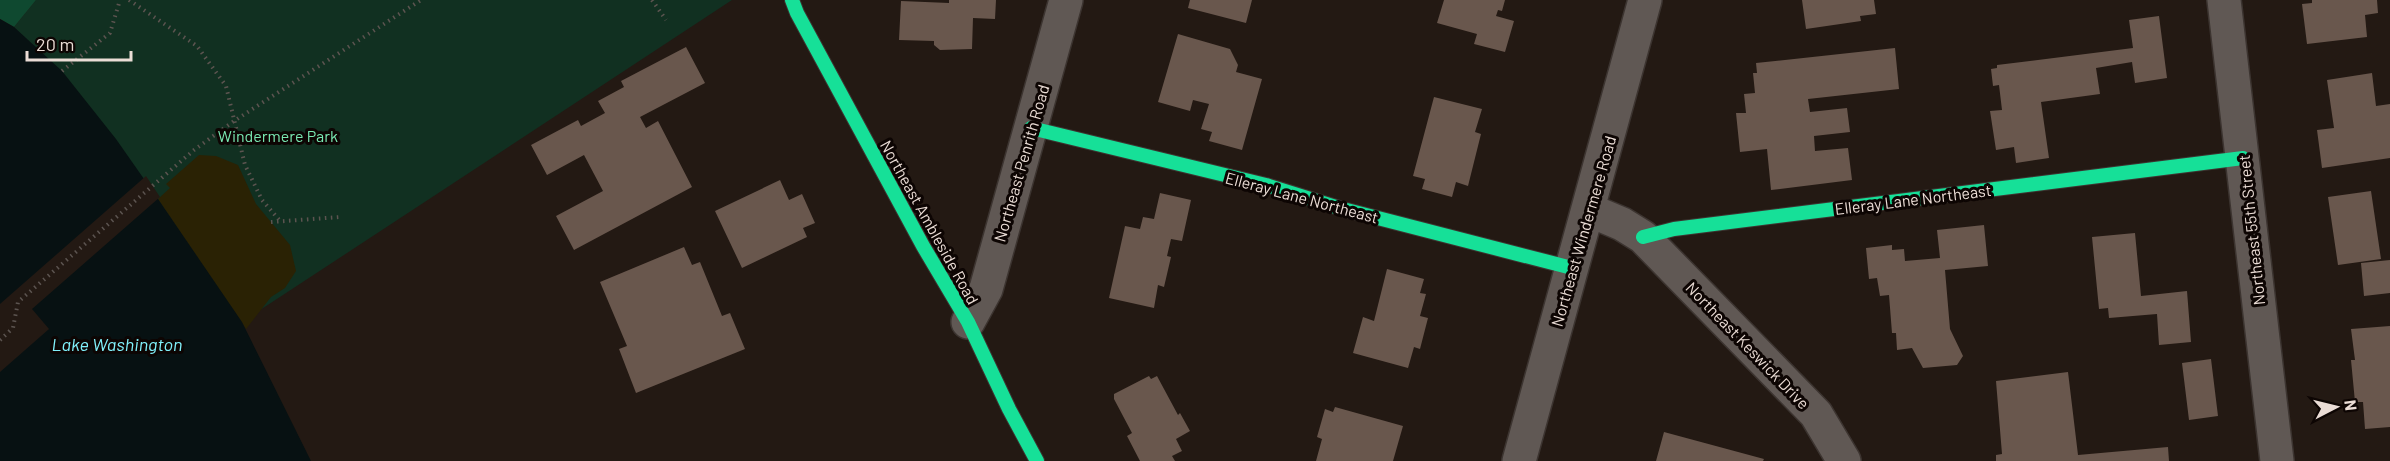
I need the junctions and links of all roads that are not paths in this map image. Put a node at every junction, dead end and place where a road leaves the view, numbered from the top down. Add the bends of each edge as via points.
1 (792, 0) edge
2 (1066, 0) edge
3 (1645, 0) edge
4 (2224, 0) edge
5 (1031, 128) junction
6 (2243, 158) junction
7 (1589, 210) junction
8 (1642, 237) junction
9 (1572, 268) junction
10 (968, 322) junction
11 (1037, 461) edge
12 (1519, 461) edge
13 (1844, 461) edge
14 (2277, 461) edge

1 - 10 street, Northeast Ambleside Road via 923,246
2 - 5 street, Northeast Penrith Road
3 - 7 street, Northeast Windermere Road
4 - 6 street, Northeast 55th Street
5 - 9 street, Elleray Lane Northeast via 1266,185 1339,208
5 - 10 street, Northeast Penrith Road via 986,289
6 - 8 street, Elleray Lane Northeast via 1674,229
6 - 14 street, Northeast 55th Street
7 - 8 street
7 - 9 street, Northeast Windermere Road
8 - 13 street, Northeast Keswick Drive via 1816,414
9 - 12 street, Northeast Windermere Road
10 - 11 street, Northeast Ambleside Road

